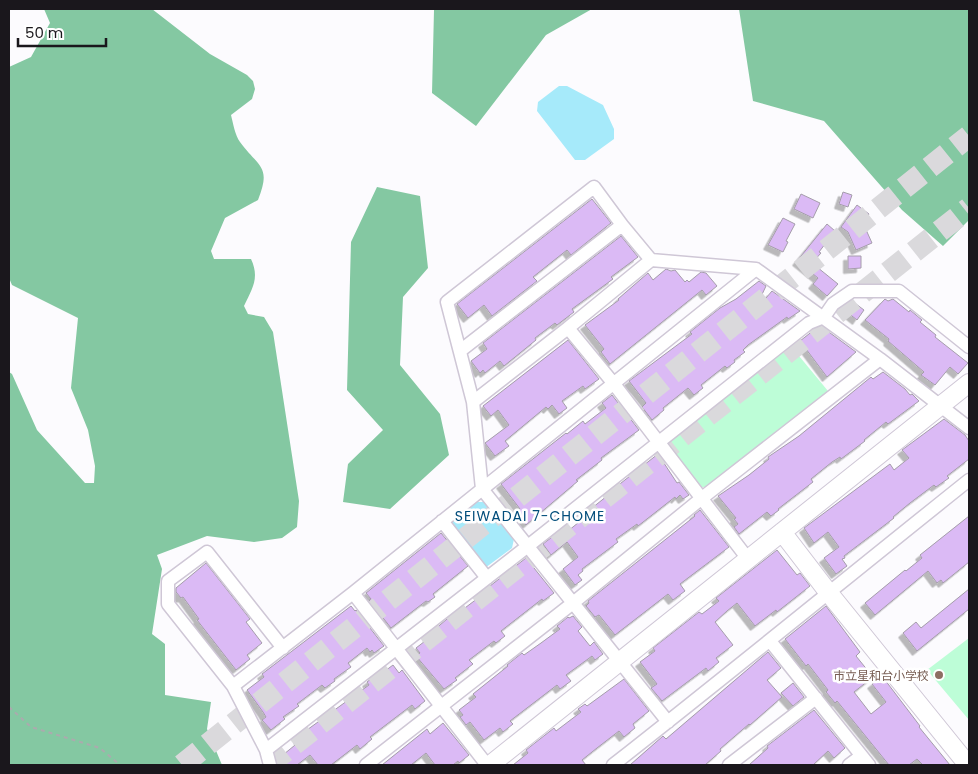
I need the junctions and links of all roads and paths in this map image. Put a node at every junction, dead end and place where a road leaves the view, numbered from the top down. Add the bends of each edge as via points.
1 (622, 226) junction
2 (651, 260) junction
3 (756, 269) junction
4 (824, 316) junction
5 (568, 328) junction
6 (969, 348) edge
7 (460, 351) junction
8 (880, 358) junction
9 (969, 383) edge
10 (614, 384) junction
11 (473, 402) junction
12 (941, 406) junction
13 (969, 428) edge
14 (657, 442) junction
15 (969, 480) edge
16 (482, 489) junction
17 (702, 498) junction
18 (442, 521) junction
19 (782, 532) junction
20 (528, 546) junction
21 (748, 559) junction
22 (487, 578) junction
23 (828, 592) junction
24 (354, 593) junction
25 (573, 603) junction
26 (770, 641) junction
27 (283, 648) junction
28 (397, 649) junction
29 (620, 661) junction
30 (233, 686) junction
31 (816, 698) junction
32 (441, 706) junction
33 (9, 707) edge
34 (668, 722) junction
35 (266, 750) junction
36 (865, 760) edge
37 (120, 765) edge
38 (270, 765) edge
39 (366, 765) edge
40 (489, 765) edge
41 (613, 765) edge
42 (729, 765) edge
43 (849, 765) edge
44 (966, 765) edge

1 - 2 street
1 - 7 street
1 - 7 street via 594,186 447,302
2 - 3 street
2 - 5 street
3 - 4 street
3 - 10 street
4 - 6 street via 833,304 852,291 899,292
4 - 8 street
4 - 14 street via 809,323
5 - 10 street
5 - 11 street
7 - 11 street
8 - 12 street
8 - 17 street
9 - 12 street
10 - 14 street
10 - 16 street
11 - 16 street
12 - 13 street
12 - 19 street
14 - 17 street
14 - 20 street
15 - 23 street
16 - 18 street
16 - 20 street
17 - 21 street
17 - 25 street
18 - 22 street
18 - 24 street
19 - 21 street
19 - 23 street
20 - 22 street
20 - 25 street
21 - 29 street
22 - 28 street
23 - 26 street
23 - 44 street
24 - 27 street
24 - 28 street
25 - 29 street
25 - 32 street
26 - 31 street
26 - 34 street
27 - 30 street
27 - 30 street via 207,552 168,580 168,604
28 - 32 street
28 - 35 street
29 - 34 street
29 - 40 street
30 - 35 street
31 - 36 street
31 - 42 street
32 - 39 street
32 - 40 street
33 - 37 path via 30,726 100,748
34 - 41 street
35 - 38 street
36 - 43 street

